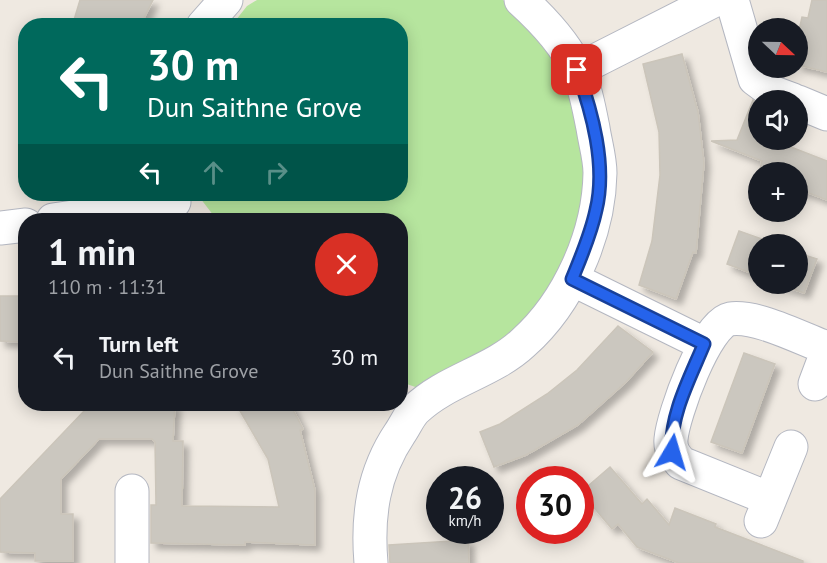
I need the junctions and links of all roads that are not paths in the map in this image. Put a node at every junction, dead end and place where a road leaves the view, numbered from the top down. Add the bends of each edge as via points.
1 (521, 0) edge
2 (715, 0) edge
3 (732, 0) edge
4 (577, 70) junction
5 (769, 90) edge
6 (808, 106) edge
7 (827, 114) edge
8 (177, 205) edge
9 (111, 213) edge
10 (18, 226) edge
11 (0, 228) edge
12 (572, 279) junction
13 (704, 344) junction
14 (827, 350) edge
15 (815, 384) dead end
16 (408, 408) edge
17 (404, 411) edge
18 (791, 447) dead end
19 (132, 491) dead end
20 (132, 563) edge
21 (371, 563) edge

1 - 4 street
2 - 4 street
3 - 5 street via 755,79
4 - 12 street via 588,101 600,171 597,208
6 - 7 street
8 - 9 street
10 - 11 street
12 - 13 street
12 - 16 street via 523,343 494,364
13 - 14 street via 718,324 730,319 767,325
13 - 18 street via 671,439 672,452 681,463 766,510
14 - 15 street
17 - 21 street via 378,473 369,536
19 - 20 street

